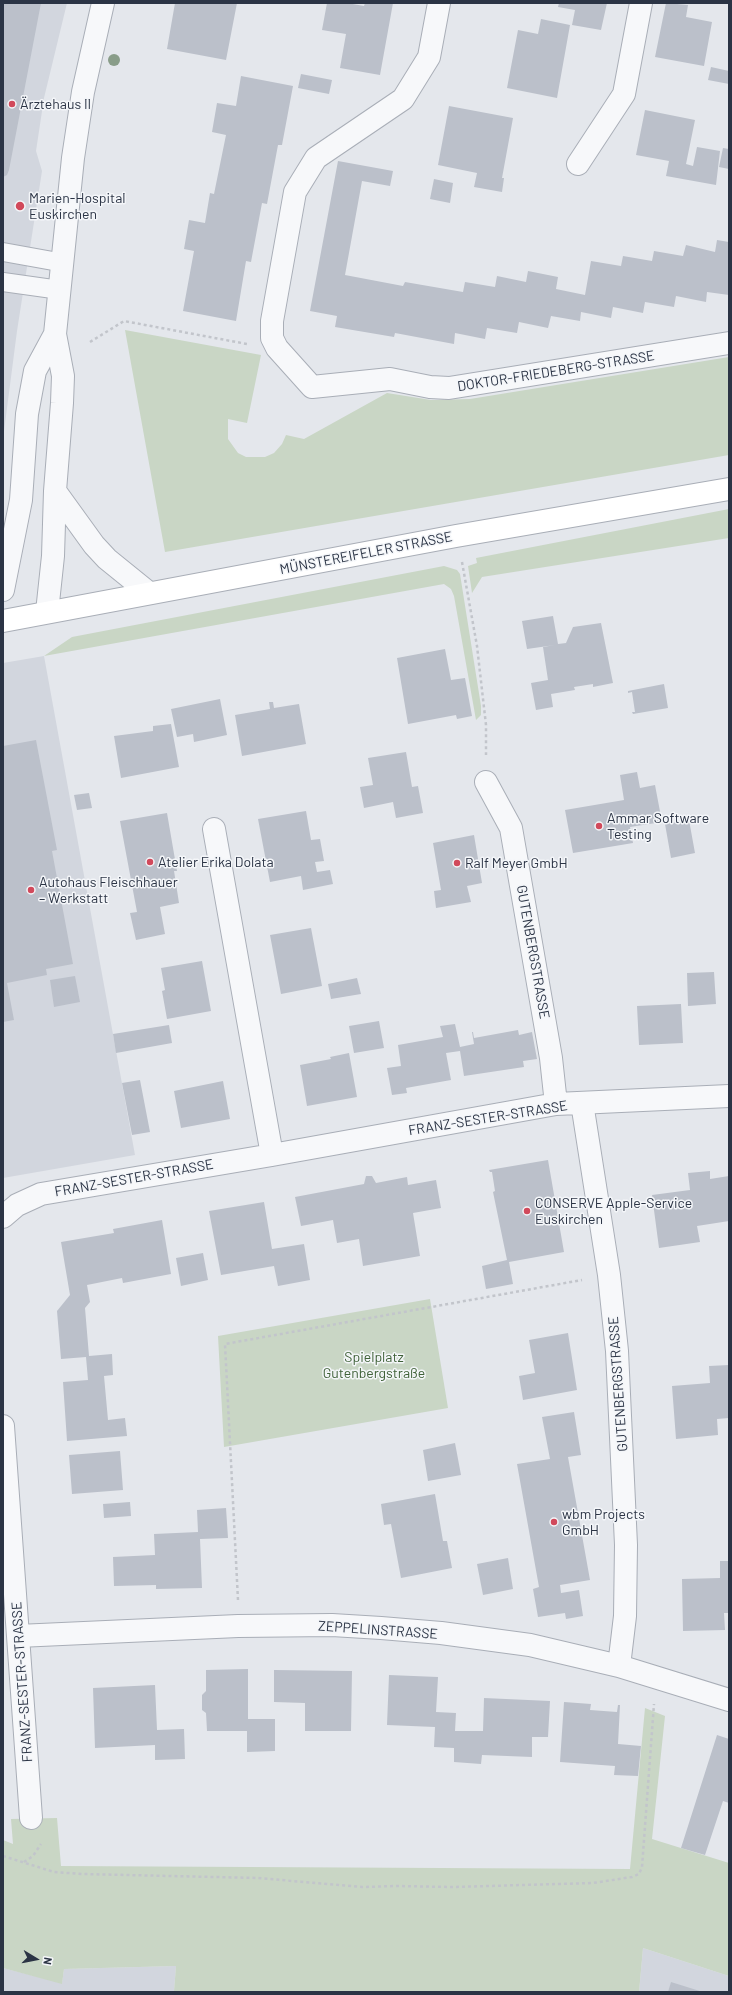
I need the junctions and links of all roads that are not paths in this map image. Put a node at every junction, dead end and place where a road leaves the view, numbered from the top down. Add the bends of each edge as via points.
1 (103, 3) edge
2 (439, 3) edge
3 (641, 3) edge
4 (578, 164) dead end
5 (3, 252) edge
6 (64, 263) junction
7 (3, 282) edge
8 (60, 290) junction
9 (55, 334) junction
10 (729, 343) edge
11 (729, 489) edge
12 (55, 491) junction
13 (3, 590) edge
14 (149, 593) junction
15 (47, 612) junction
16 (3, 621) edge
17 (486, 782) road end
18 (214, 829) dead end
19 (729, 1096) edge
20 (582, 1103) junction
21 (556, 1104) junction
22 (272, 1155) junction
23 (3, 1217) edge
24 (3, 1426) edge
25 (18, 1636) junction
26 (619, 1666) junction
27 (729, 1700) edge
28 (31, 1818) dead end

1 - 6 street via 83,92
2 - 10 street, DOKTOR-FRIEDEBERG-STRASSE via 429,57 403,99 316,158 295,192 272,321 272,338 277,348 312,387 390,379 430,387 466,387
3 - 4 street via 624,94
5 - 6 lane
6 - 8 street
7 - 8 lane
8 - 9 street
9 - 12 street via 62,376
9 - 13 street via 35,371 27,414 21,500
11 - 14 street, MÜNSTEREIFELER STRASSE
12 - 14 street via 94,545
12 - 15 street via 53,556
14 - 15 street, MÜNSTEREIFELER STRASSE
15 - 16 street, MÜNSTEREIFELER STRASSE
17 - 21 street, GUTENBERGSTRASSE via 511,828 551,1058
18 - 22 street
19 - 20 street, FRANZ-SESTER-STRASSE
20 - 21 street, FRANZ-SESTER-STRASSE
20 - 26 street, GUTENBERGSTRASSE via 618,1358 626,1538 625,1616
21 - 22 street, FRANZ-SESTER-STRASSE
22 - 23 street, FRANZ-SESTER-STRASSE via 41,1194 17,1205
24 - 25 street, FRANZ-SESTER-STRASSE
25 - 26 street, ZEPPELINSTRASSE via 238,1626 332,1626 441,1633 530,1646
25 - 28 street, FRANZ-SESTER-STRASSE
26 - 27 street, ZEPPELINSTRASSE

